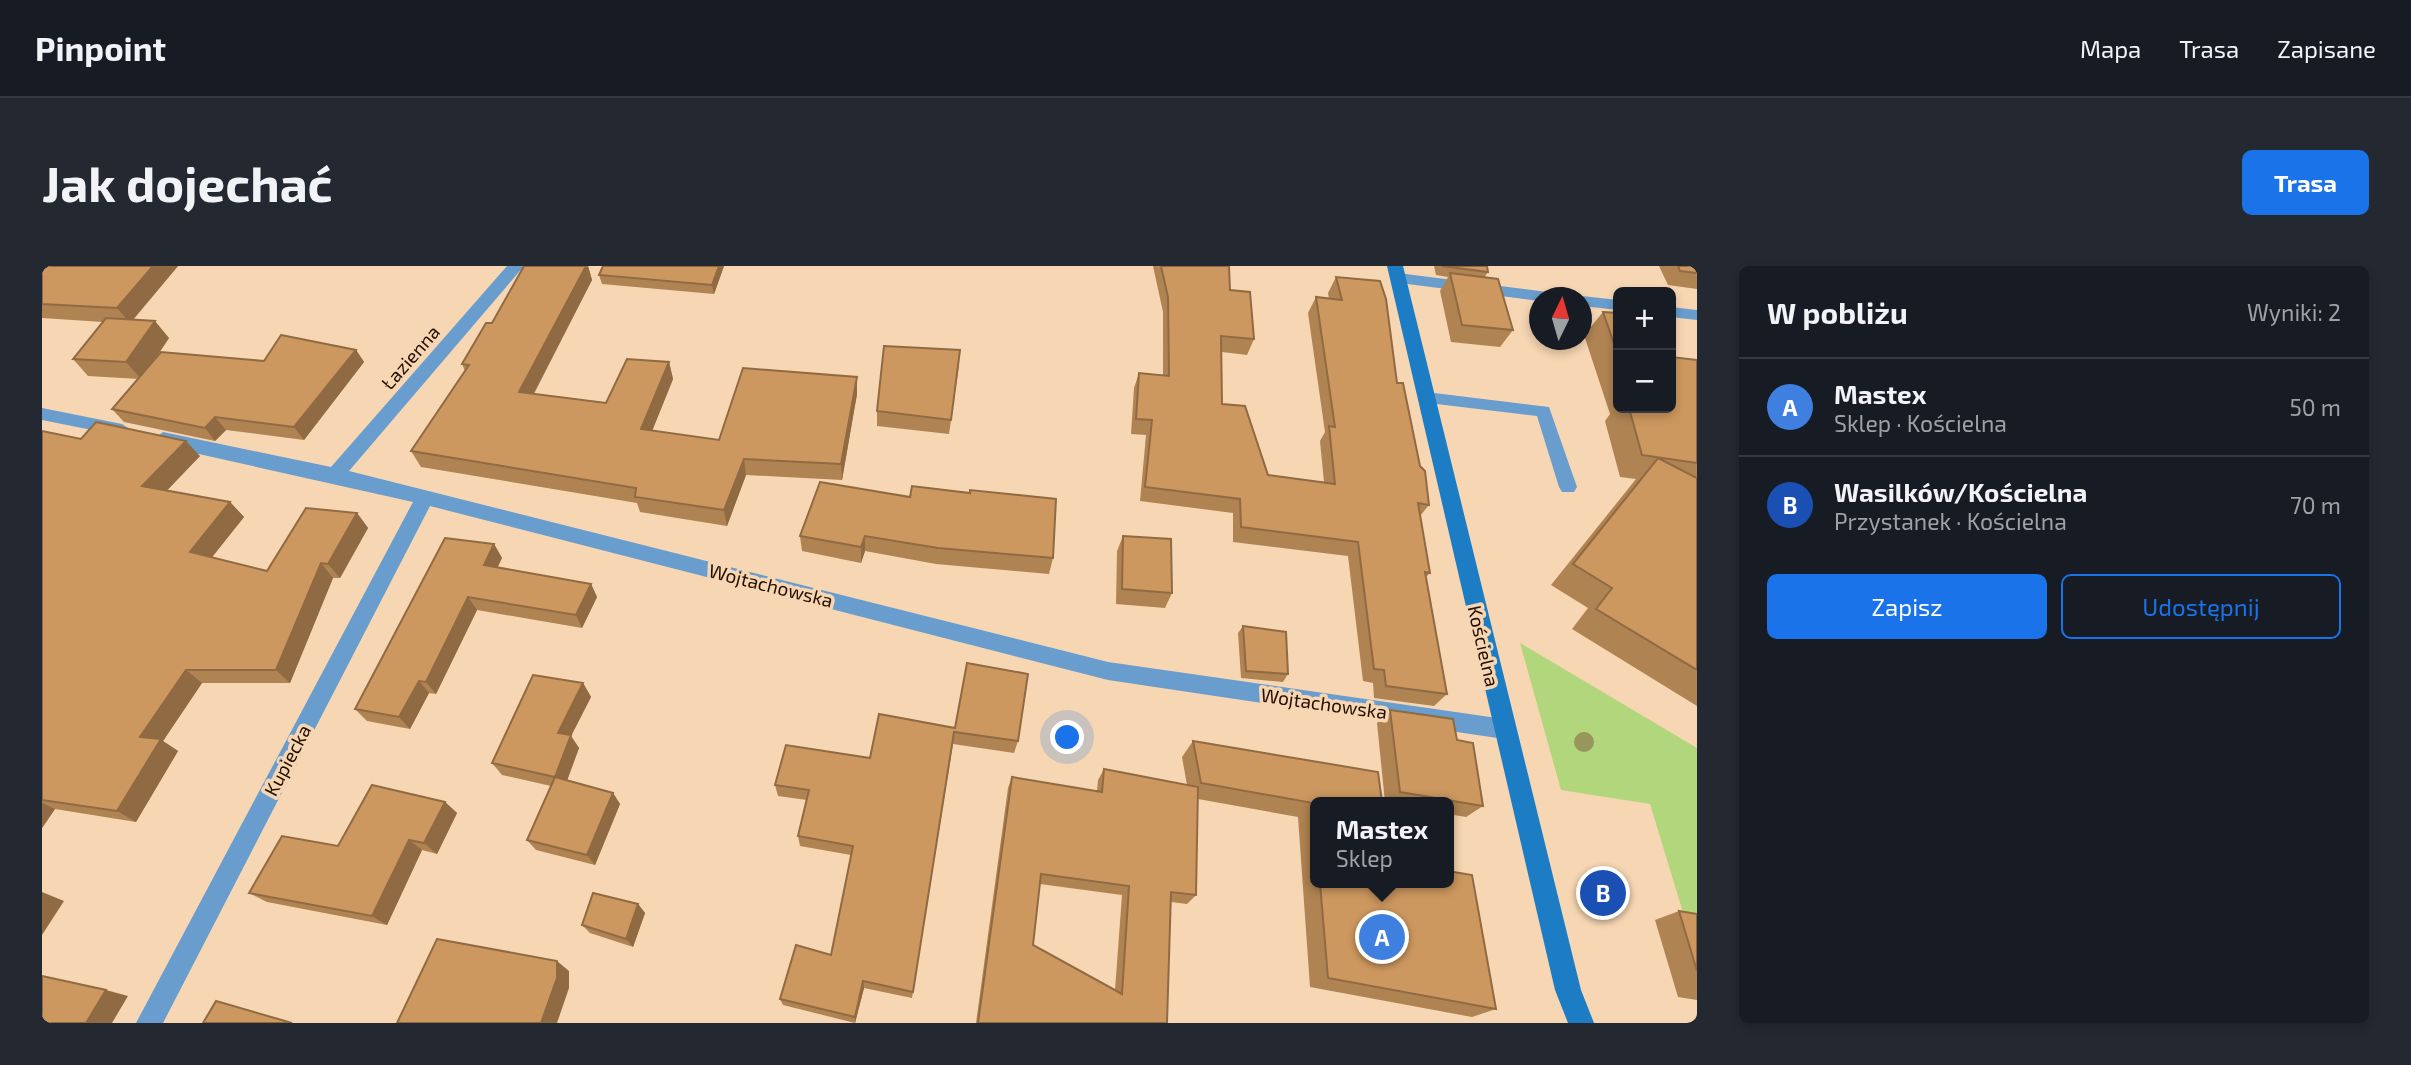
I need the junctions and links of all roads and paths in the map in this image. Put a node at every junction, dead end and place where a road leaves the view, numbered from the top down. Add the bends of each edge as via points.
1 (516, 266) edge
2 (1396, 272) edge
3 (1529, 294) edge
4 (1592, 302) edge
5 (1613, 304) edge
6 (1676, 313) edge
7 (1697, 315) edge
8 (1426, 398) junction
9 (42, 414) edge
10 (335, 475) junction
11 (1568, 487) dead end
12 (425, 498) junction
13 (1504, 729) junction
14 (149, 1023) edge
15 (1581, 1023) edge

1 - 10 street, Łazienna
2 - 3 street
2 - 8 street, Kościelna
4 - 5 street
6 - 7 street
8 - 11 lane via 1543,411
8 - 13 street, Kościelna
9 - 10 street, Wojtachowska
10 - 12 street, Wojtachowska
12 - 13 street, Wojtachowska via 1108,671
12 - 14 street, Kupiecka
13 - 15 street, Kościelna via 1568,990

